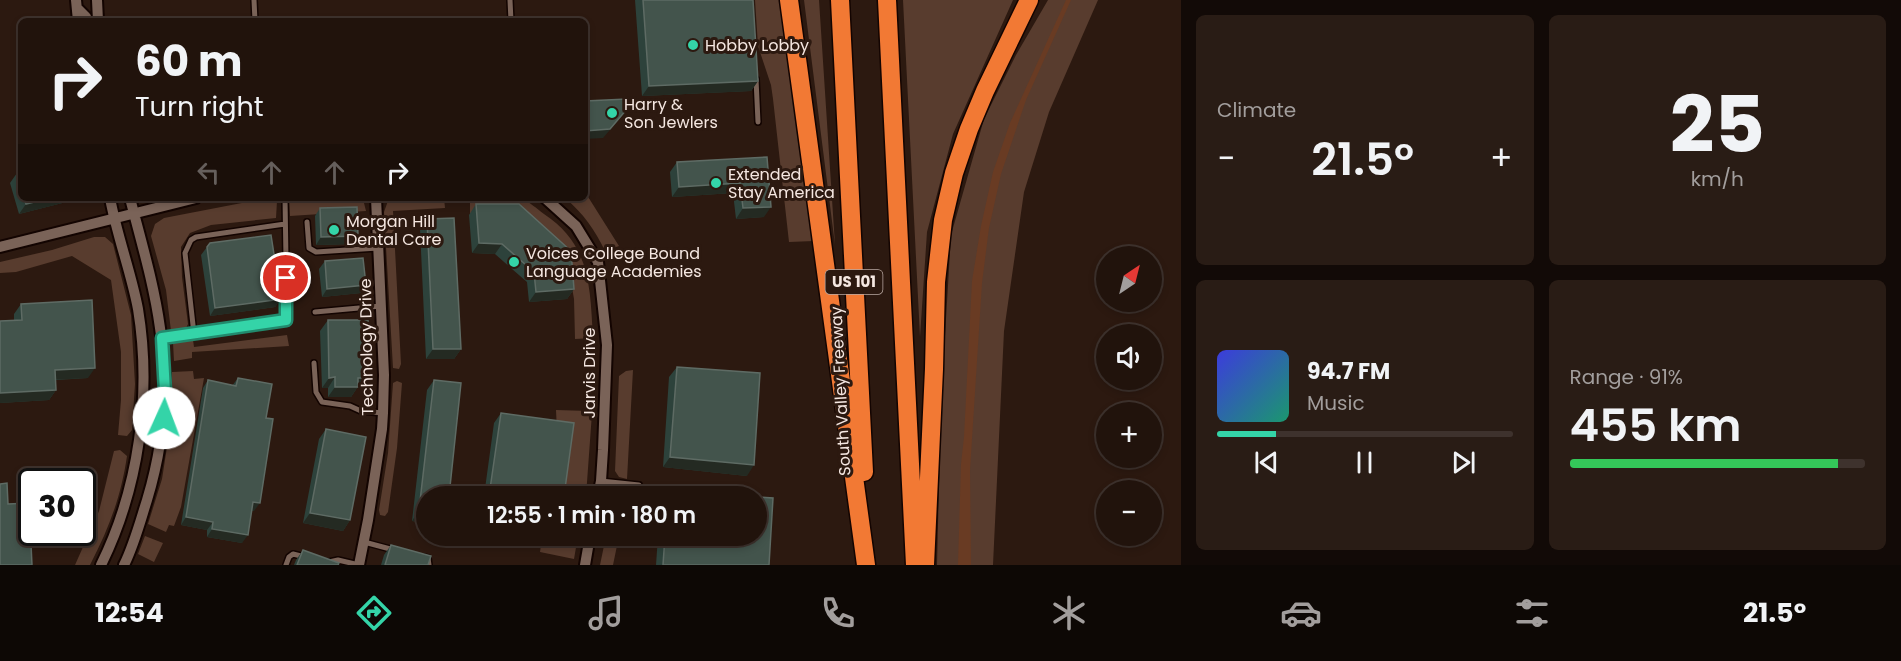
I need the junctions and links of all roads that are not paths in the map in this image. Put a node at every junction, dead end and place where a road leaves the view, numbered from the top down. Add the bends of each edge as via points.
1 (97, 0) edge
2 (254, 0) edge
3 (510, 0) edge
4 (789, 0) edge
5 (840, 0) edge
6 (886, 0) edge
7 (1029, 0) edge
8 (77, 4) edge
9 (86, 18) edge
10 (98, 18) edge
11 (255, 18) edge
12 (511, 18) edge
13 (755, 67) edge
14 (758, 122) dead end
15 (111, 201) edge
16 (131, 201) edge
17 (183, 201) edge
18 (285, 201) edge
19 (376, 201) edge
20 (548, 201) edge
21 (133, 213) junction
22 (114, 218) junction
23 (307, 222) dead end
24 (285, 224) junction
25 (0, 247) edge
26 (379, 248) junction
27 (381, 306) junction
28 (315, 312) dead end
29 (194, 334) junction
30 (162, 338) junction
31 (314, 363) dead end
32 (383, 413) junction
33 (601, 481) junction
34 (639, 485) dead end
35 (600, 486) edge
36 (364, 542) junction
37 (588, 546) edge
38 (396, 550) edge
39 (417, 556) edge
40 (315, 560) edge
41 (323, 562) edge
42 (101, 565) edge
43 (124, 565) edge
44 (286, 565) edge
45 (359, 565) edge
46 (429, 565) edge
47 (585, 565) edge
48 (867, 565) edge
49 (915, 565) edge
50 (925, 565) edge

1 - 10 street
2 - 11 lane
3 - 12 lane
4 - 48 highway
5 - 48 highway, South Valley Freeway / US 101
6 - 49 highway, US 101
7 - 50 highway via 969,129 943,220 936,282
8 - 9 street
13 - 14 lane
15 - 22 street
16 - 21 street
17 - 21 street
18 - 24 lane
19 - 26 street, Technology Drive
20 - 33 street, Jarvis Drive via 576,226 598,261 607,345
21 - 22 street
21 - 30 street
22 - 25 street
22 - 42 street via 138,307 144,382 138,446 125,504
23 - 26 lane via 312,251
24 - 29 lane via 286,320
24 - 29 lane via 191,240 185,253
26 - 27 street, Technology Drive
27 - 28 lane
27 - 32 street, Technology Drive
29 - 30 lane
30 - 43 street via 165,392 160,446 154,477
31 - 32 lane via 316,392 322,402
32 - 36 street, Technology Drive
33 - 34 lane
33 - 35 street, Jarvis Drive
36 - 38 lane
36 - 45 street, Technology Drive
37 - 47 street
39 - 46 lane via 428,558
40 - 44 lane via 292,554
41 - 45 lane via 338,560

